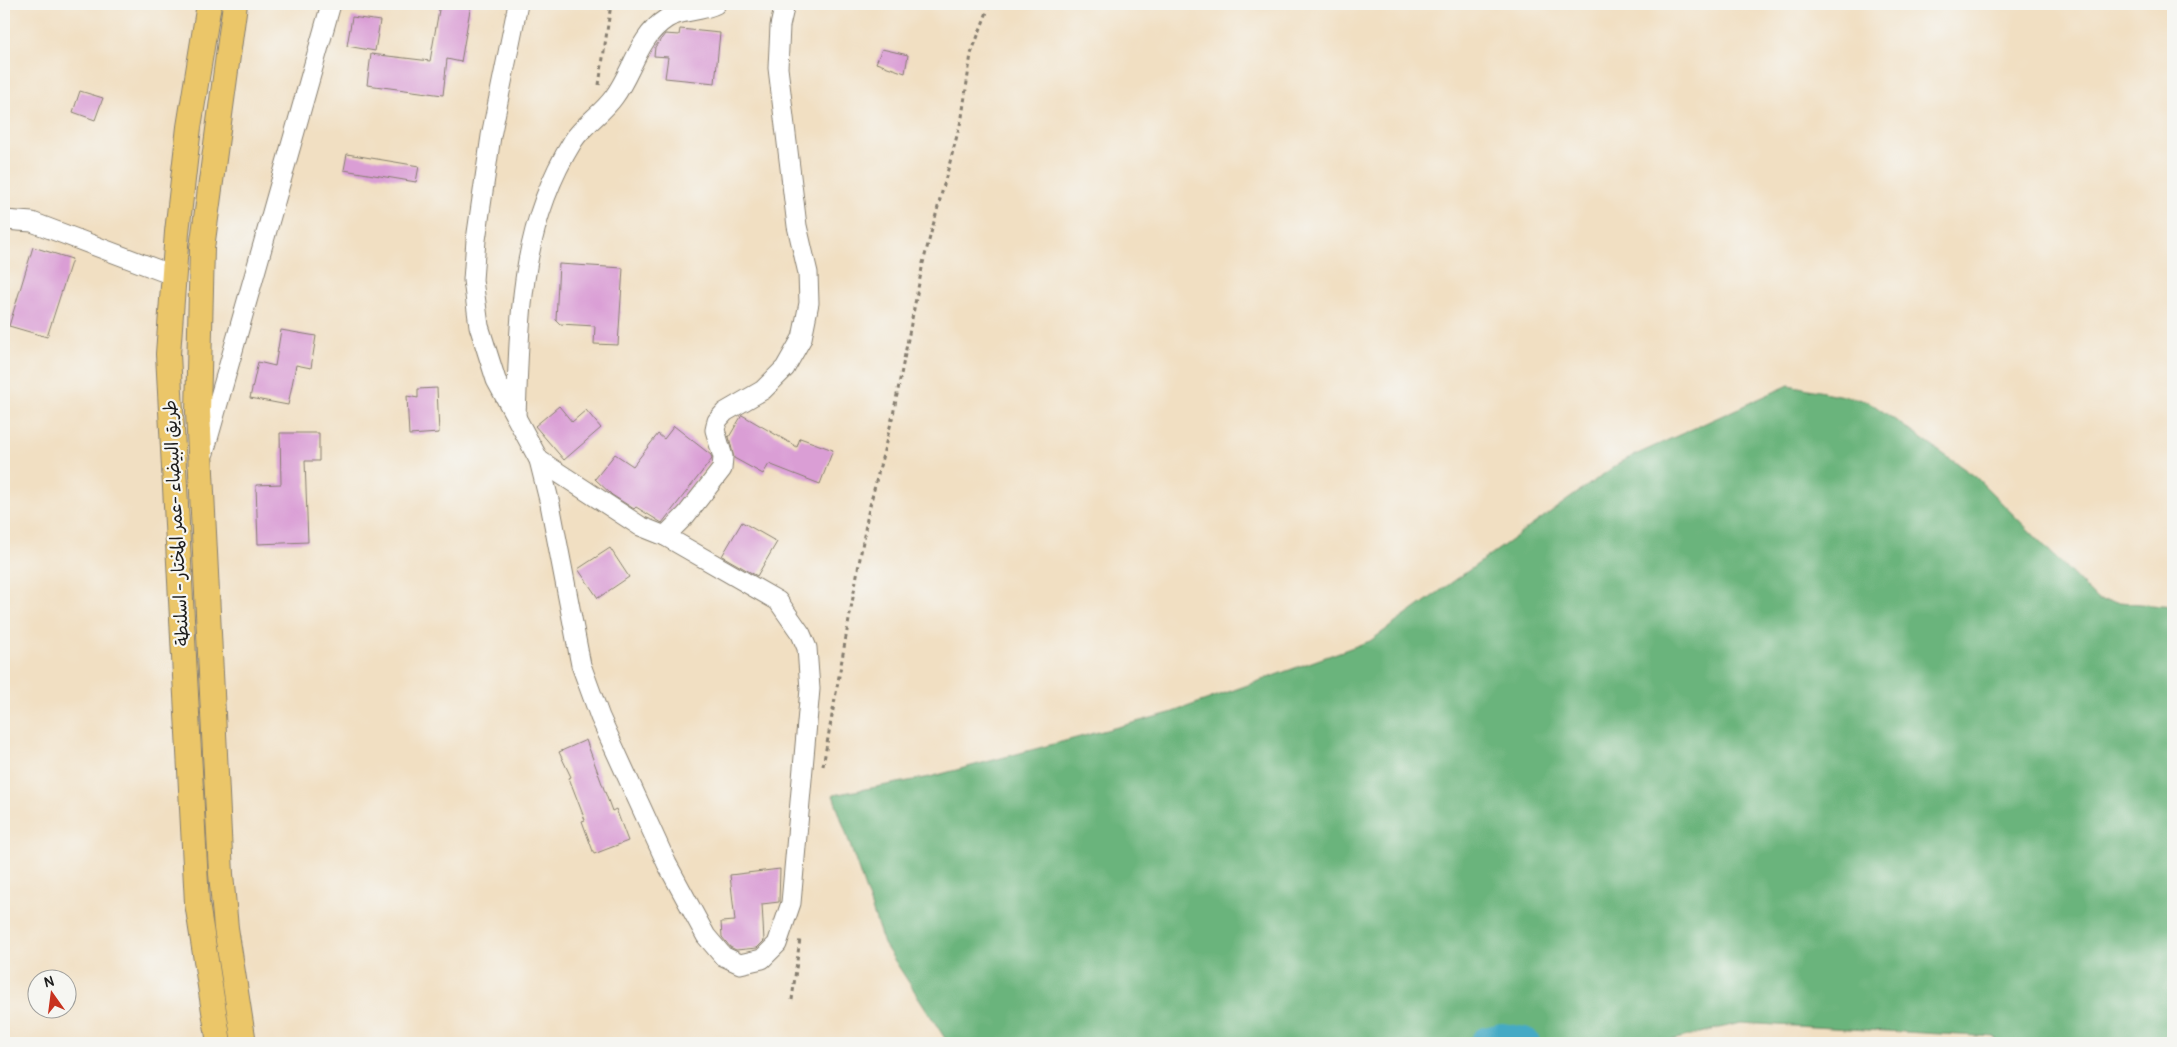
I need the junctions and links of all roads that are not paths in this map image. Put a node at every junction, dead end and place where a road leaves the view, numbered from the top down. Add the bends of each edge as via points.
1 (209, 4) edge
2 (235, 4) edge
3 (331, 4) edge
4 (518, 4) edge
5 (716, 4) edge
6 (785, 4) edge
7 (4, 220) edge
8 (172, 276) junction
9 (516, 420) junction
10 (539, 460) junction
11 (200, 469) junction
12 (665, 536) junction
13 (221, 874) junction
14 (196, 878) junction
15 (220, 1043) edge
16 (244, 1043) edge

1 - 8 main road, طريق البيضاء -عمر المختار - اسلنطة via 189,127
2 - 11 main road, طريق البيضاء -عمر المختار - اسلنطة via 202,248 198,412
3 - 11 street
4 - 9 street via 491,136 473,280 479,326 496,380
5 - 9 street via 705,10 668,17 656,26 614,97 573,140 552,180 535,223 520,303
6 - 12 street via 780,26 778,68 797,226 808,273 809,303 802,338 785,368 763,390 725,412 716,421 722,469
7 - 8 street via 32,222
8 - 14 main road, طريق البيضاء -عمر المختار - اسلنطة via 168,354 170,413
9 - 10 street
10 - 12 street via 640,526
10 - 12 street via 581,665 600,718 667,864 706,936 723,956 740,964 762,959 778,944 791,903 810,690 807,648 778,601
11 - 13 main road, طريق البيضاء -عمر المختار - اسلنطة
13 - 14 main road
13 - 16 main road, طريق البيضاء -عمر المختار - اسلنطة
14 - 15 main road, طريق البيضاء -عمر المختار - اسلنطة via 197,903

